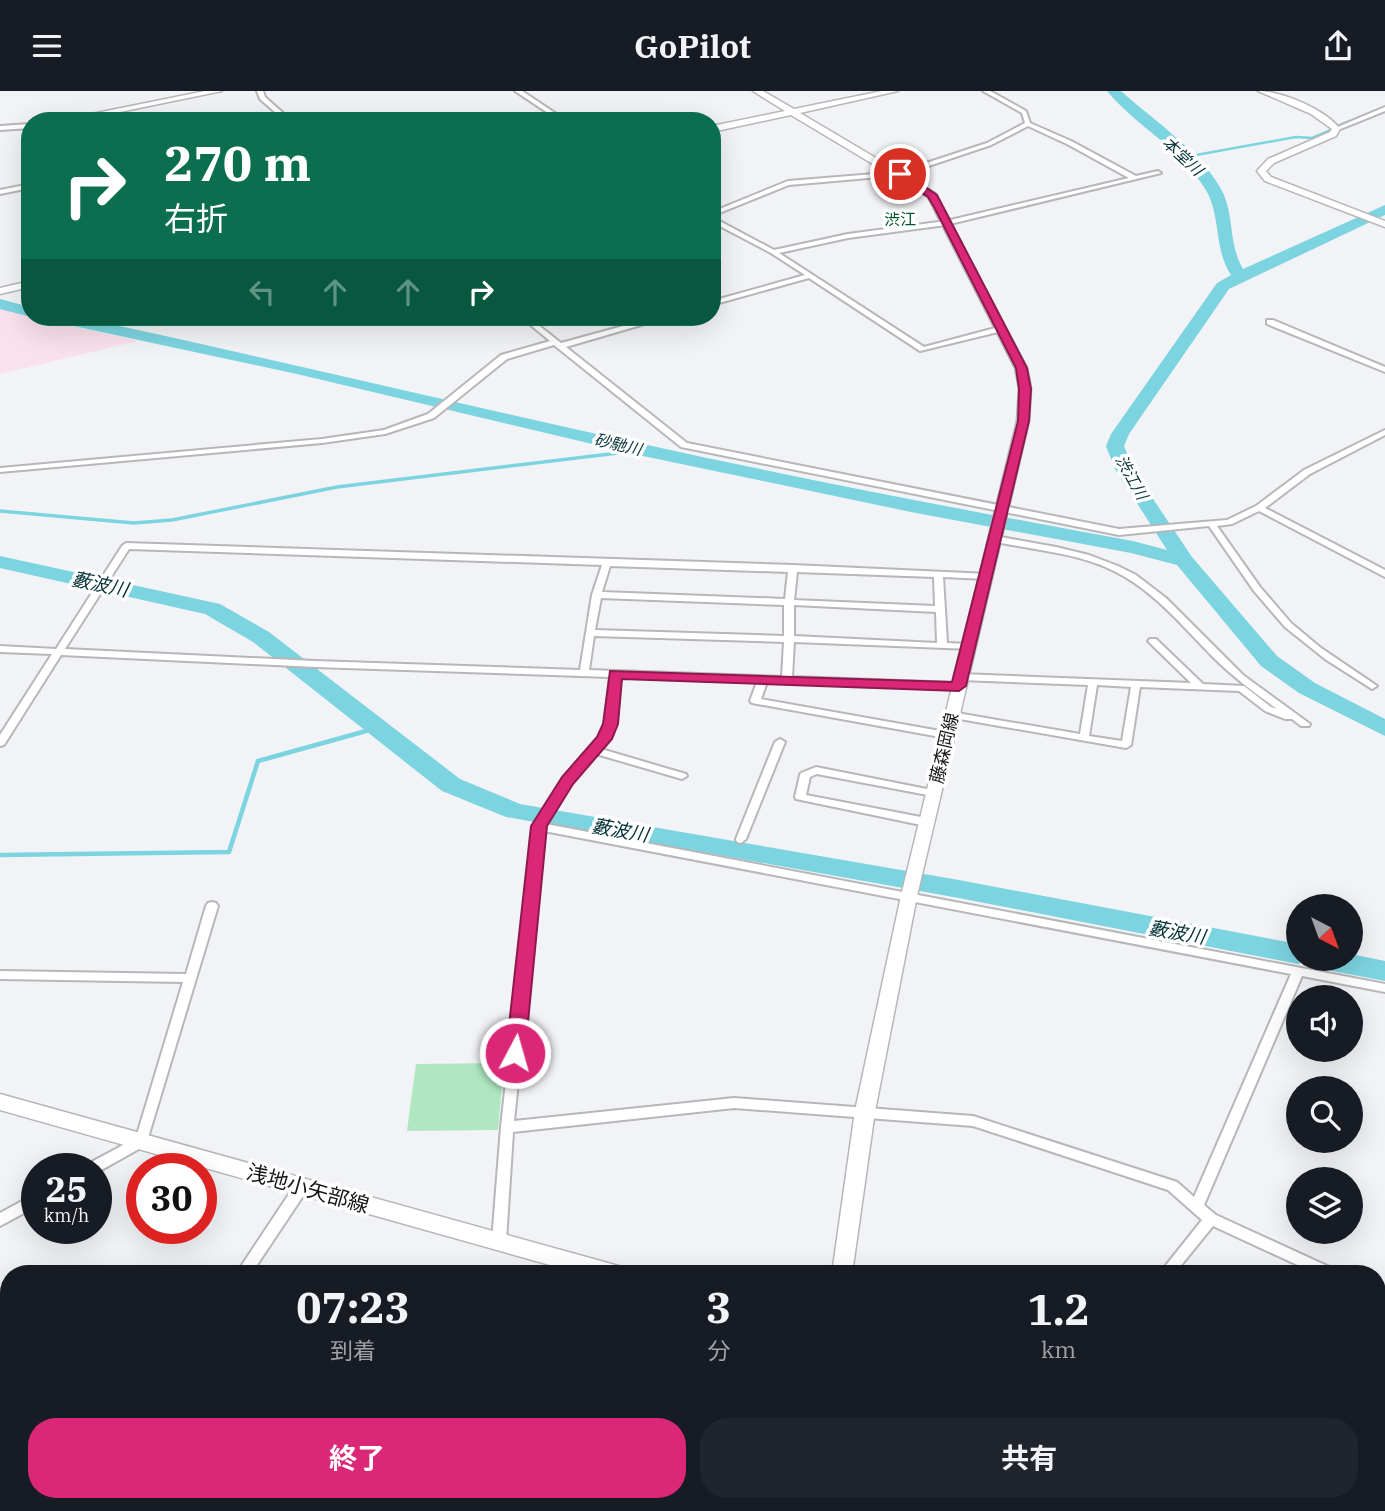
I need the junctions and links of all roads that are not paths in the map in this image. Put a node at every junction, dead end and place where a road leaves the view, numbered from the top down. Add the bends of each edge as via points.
1 (218, 91) edge
2 (260, 91) edge
3 (518, 91) edge
4 (757, 91) edge
5 (894, 91) edge
6 (986, 91) edge
7 (1262, 91) edge
8 (1385, 109) edge
9 (791, 111) junction
10 (108, 112) edge
11 (278, 112) edge
12 (550, 112) edge
13 (1028, 124) junction
14 (21, 127) edge
15 (721, 127) edge
16 (0, 128) edge
17 (1336, 129) junction
18 (1158, 173) dead end
19 (900, 174) junction
20 (1134, 178) junction
21 (21, 188) edge
22 (0, 192) edge
23 (721, 213) edge
24 (721, 222) edge
25 (946, 223) junction
26 (1385, 224) edge
27 (774, 252) junction
28 (810, 276) junction
29 (21, 286) edge
30 (0, 291) edge
31 (721, 301) edge
32 (1270, 322) dead end
33 (535, 326) edge
34 (628, 326) edge
35 (999, 329) junction
36 (557, 344) junction
37 (1385, 370) edge
38 (1385, 432) edge
39 (0, 470) edge
40 (1259, 508) junction
41 (1002, 509) junction
42 (1212, 525) junction
43 (995, 539) junction
44 (607, 562) junction
45 (793, 568) junction
46 (938, 574) junction
47 (1385, 574) edge
48 (986, 576) junction
49 (597, 595) junction
50 (789, 602) junction
51 (940, 609) junction
52 (590, 633) junction
53 (789, 639) junction
54 (1153, 641) dead end
55 (942, 646) junction
56 (968, 647) junction
57 (0, 649) edge
58 (58, 651) junction
59 (584, 673) junction
60 (615, 674) junction
61 (763, 680) junction
62 (787, 681) junction
63 (960, 682) junction
64 (1093, 683) junction
65 (1136, 684) junction
66 (1199, 685) junction
67 (1372, 685) dead end
68 (951, 715) junction
69 (946, 736) junction
70 (1084, 738) junction
71 (780, 742) dead end
72 (0, 743) edge
73 (594, 750) junction
74 (682, 776) dead end
75 (933, 793) junction
76 (926, 822) junction
77 (539, 826) junction
78 (741, 839) dead end
79 (909, 897) junction
80 (212, 907) dead end
81 (1286, 969) edge
82 (1298, 971) joint
83 (0, 975) edge
84 (189, 978) junction
85 (1385, 988) edge
86 (0, 1102) edge
87 (865, 1111) junction
88 (507, 1127) junction
89 (141, 1141) junction
90 (112, 1157) edge
91 (302, 1186) junction
92 (1197, 1205) junction
93 (21, 1208) edge
94 (1212, 1219) junction
95 (0, 1220) edge
96 (499, 1241) junction
97 (249, 1265) edge
98 (583, 1265) edge
99 (843, 1265) edge
100 (1174, 1265) edge
101 (1312, 1265) edge

1 - 10 main road
2 - 11 street
3 - 12 street
4 - 9 main road, 藤森岡線
5 - 9 main road
6 - 13 street via 1024,112
7 - 17 main road via 1321,115
8 - 17 street
9 - 15 main road
9 - 19 main road, 藤森岡線
13 - 19 street via 989,144
13 - 20 street
14 - 16 street
17 - 26 main road via 1261,171 1268,179
18 - 20 street
19 - 23 street via 788,183
19 - 25 main road, 藤森岡線 via 932,195
20 - 25 street
21 - 22 street
24 - 27 street
25 - 27 street
25 - 35 main road, 藤森岡線
27 - 28 street
28 - 31 street
28 - 35 street via 923,349
29 - 30 main road
32 - 37 street
33 - 36 street
34 - 36 street
35 - 41 main road, 藤森岡線 via 1021,368 1025,389 1024,421
36 - 39 street via 504,358 431,416 385,432
36 - 41 street via 684,445
38 - 40 street via 1307,471
40 - 42 street via 1229,523
40 - 47 street
41 - 42 street via 1119,532
41 - 43 main road, 藤森岡線
42 - 67 street via 1288,625
43 - 48 main road, 藤森岡線
43 - 66 street via 1081,556 1146,585 1231,669 1305,724 1268,709 1241,688
44 - 45 street
44 - 49 street
44 - 58 street via 127,546
45 - 46 street
45 - 50 street
46 - 48 street
46 - 51 street
48 - 56 main road, 藤森岡線
49 - 50 street
49 - 52 street
50 - 51 street
50 - 53 street
51 - 55 street
52 - 53 street
52 - 59 street
53 - 55 street
53 - 62 street
54 - 66 street
55 - 56 street
56 - 63 main road, 藤森岡線
57 - 58 street
58 - 59 street
58 - 72 street
59 - 60 street
60 - 61 street
60 - 73 street via 610,724
61 - 62 street
61 - 69 street via 755,701
62 - 63 street
63 - 64 street
63 - 68 main road, 藤森岡線
64 - 65 street
64 - 70 street
65 - 66 street
65 - 70 street via 1126,745
68 - 69 main road, 藤森岡線
68 - 70 street
69 - 75 main road, 藤森岡線
71 - 78 street
73 - 74 street
73 - 77 street via 551,803
75 - 76 main road, 藤森岡線
75 - 76 street via 816,770 805,775 800,797
76 - 79 main road, 藤森岡線
77 - 79 street
77 - 88 street
79 - 81 street
79 - 87 main road, 藤森岡線
80 - 84 street
82 - 85 street
82 - 92 street
83 - 84 street
84 - 89 street
86 - 89 main road, 浅地小矢部線
87 - 88 street via 734,1103
87 - 92 street via 972,1121 1163,1183
87 - 99 main road, 藤森岡線
88 - 96 street
89 - 90 street
89 - 91 main road, 浅地小矢部線
91 - 96 main road, 浅地小矢部線
91 - 97 street
92 - 94 street
93 - 95 street
94 - 100 street
94 - 101 street
96 - 98 main road, 浅地小矢部線

